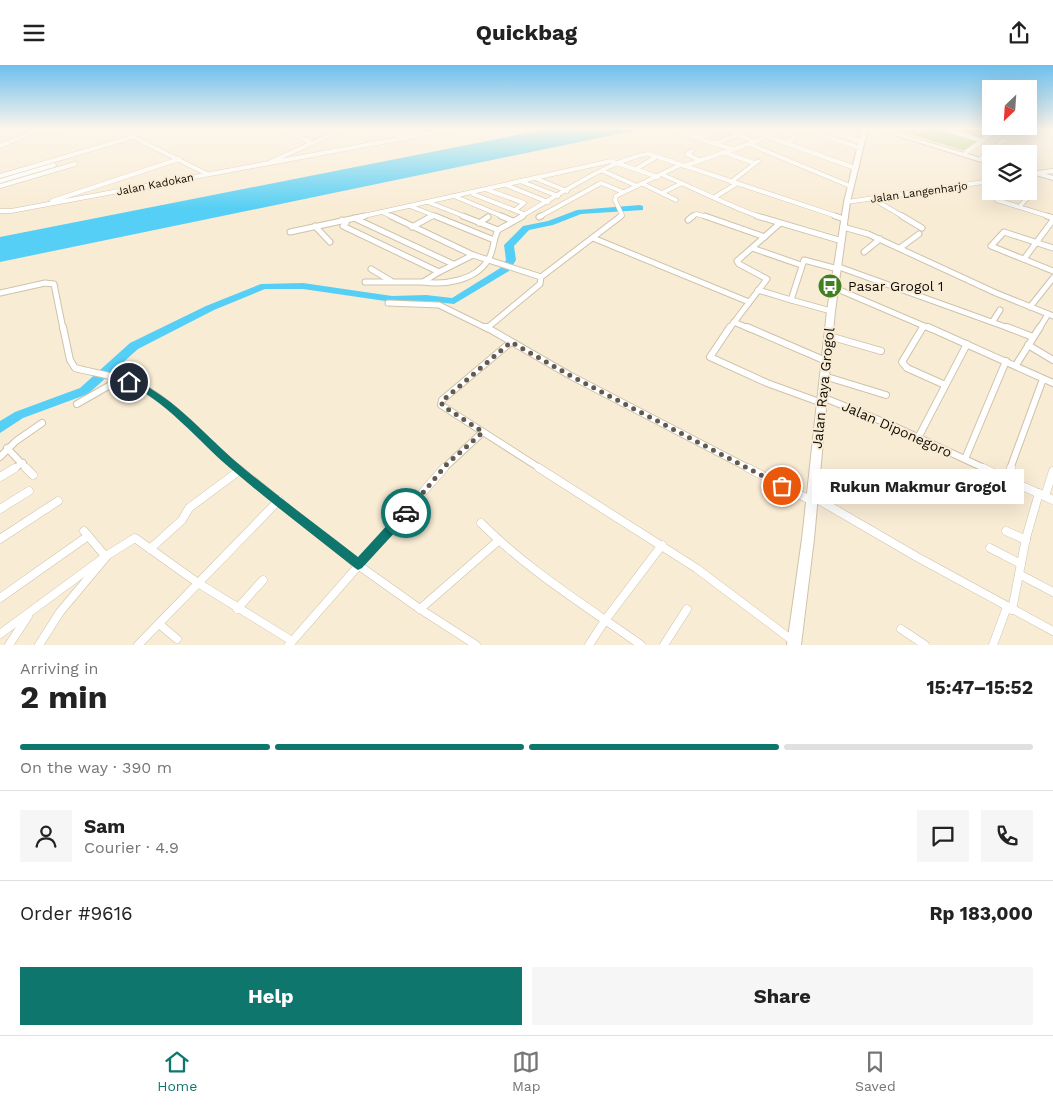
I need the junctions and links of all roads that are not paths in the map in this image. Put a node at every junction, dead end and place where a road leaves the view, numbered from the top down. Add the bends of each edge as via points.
1 (71, 155) edge
2 (171, 155) edge
3 (284, 155) edge
4 (316, 155) edge
5 (639, 155) edge
6 (647, 155) edge
7 (667, 155) dead end
8 (687, 155) edge
9 (712, 155) edge
10 (735, 155) edge
11 (780, 155) edge
12 (819, 155) edge
13 (858, 155) edge
14 (973, 155) edge
15 (656, 157) junction
16 (982, 157) edge
17 (179, 159) junction
18 (662, 159) junction
19 (699, 160) junction
20 (40, 161) dead end
21 (618, 162) junction
22 (75, 164) dead end
23 (269, 164) junction
24 (54, 165) dead end
25 (682, 166) junction
26 (855, 168) junction
27 (636, 169) junction
28 (603, 171) junction
29 (1053, 171) edge
30 (0, 172) edge
31 (1038, 173) joint
32 (207, 174) junction
33 (0, 176) edge
34 (660, 176) junction
35 (1037, 177) edge
36 (535, 178) junction
37 (1053, 178) edge
38 (0, 181) edge
39 (520, 181) junction
40 (731, 182) junction
41 (982, 182) edge
42 (1053, 182) edge
43 (682, 183) junction
44 (643, 184) junction
45 (736, 184) junction
46 (505, 185) junction
47 (0, 186) edge
48 (637, 186) junction
49 (850, 186) junction
50 (488, 190) junction
51 (568, 191) junction
52 (623, 192) junction
53 (472, 193) junction
54 (662, 193) junction
55 (454, 196) junction
56 (558, 196) junction
57 (716, 198) junction
58 (873, 199) junction
59 (676, 200) dead end
60 (998, 200) dead end
61 (1026, 200) edge
62 (428, 202) junction
63 (847, 202) junction
64 (548, 203) junction
65 (46, 205) junction
66 (410, 206) junction
67 (1019, 207) junction
68 (515, 210) junction
69 (0, 211) edge
70 (382, 213) junction
71 (524, 214) junction
72 (432, 216) junction
73 (488, 217) dead end
74 (539, 217) dead end
75 (354, 218) junction
76 (1053, 219) edge
77 (342, 220) junction
78 (688, 220) dead end
79 (513, 221) junction
80 (479, 223) junction
81 (844, 223) junction
82 (779, 224) junction
83 (315, 226) junction
84 (412, 227) junction
85 (922, 228) dead end
86 (498, 230) junction
87 (1046, 230) junction
88 (290, 232) dead end
89 (1053, 232) edge
90 (919, 234) dead end
91 (593, 237) junction
92 (765, 237) junction
93 (880, 239) junction
94 (494, 240) junction
95 (842, 241) junction
96 (330, 242) dead end
97 (1037, 242) junction
98 (752, 248) junction
99 (900, 248) junction
100 (1053, 248) edge
101 (864, 252) dead end
102 (472, 255) junction
103 (1024, 259) junction
104 (488, 260) junction
105 (453, 264) junction
106 (801, 265) junction
107 (838, 268) junction
108 (371, 269) dead end
109 (1053, 271) edge
110 (439, 272) junction
111 (541, 277) junction
112 (1053, 278) edge
113 (365, 282) dead end
114 (393, 282) junction
115 (423, 282) junction
116 (835, 288) junction
117 (758, 290) junction
118 (0, 293) edge
119 (790, 300) junction
120 (749, 302) junction
121 (388, 303) dead end
122 (1030, 307) junction
123 (1000, 310) dead end
124 (831, 311) junction
125 (1051, 314) edge
126 (993, 321) junction
127 (734, 322) junction
128 (924, 326) junction
129 (487, 328) junction
130 (829, 336) junction
131 (1033, 337) junction
132 (511, 342) junction
133 (967, 344) junction
134 (1028, 345) junction
135 (881, 351) dead end
136 (1053, 360) edge
137 (826, 361) junction
138 (1006, 361) junction
139 (1016, 365) junction
140 (824, 376) junction
141 (1043, 379) junction
142 (119, 380) junction
143 (1053, 383) edge
144 (946, 385) junction
145 (886, 395) dead end
146 (822, 400) junction
147 (77, 404) dead end
148 (42, 423) dead end
149 (483, 432) junction
150 (918, 438) junction
151 (7, 449) junction
152 (0, 457) edge
153 (965, 459) junction
154 (23, 463) junction
155 (240, 470) junction
156 (1053, 471) edge
157 (33, 475) dead end
158 (0, 477) edge
159 (1007, 478) junction
160 (29, 491) dead end
161 (1042, 495) junction
162 (812, 498) junction
163 (279, 500) junction
164 (1053, 500) edge
165 (58, 501) dead end
166 (0, 509) edge
167 (481, 523) dead end
168 (1006, 531) dead end
169 (0, 539) edge
170 (1026, 540) junction
171 (498, 541) junction
172 (662, 545) junction
173 (990, 548) dead end
174 (150, 549) junction
175 (106, 556) junction
176 (1021, 564) junction
177 (358, 565) junction
178 (1019, 574) junction
179 (263, 580) dead end
180 (198, 583) junction
181 (1053, 592) edge
182 (0, 598) edge
183 (1009, 608) junction
184 (238, 609) junction
185 (420, 609) junction
186 (687, 609) dead end
187 (31, 611) junction
188 (606, 619) junction
189 (159, 624) junction
190 (901, 629) dead end
191 (1053, 631) edge
192 (0, 635) edge
193 (177, 639) dead end
194 (290, 643) edge
195 (794, 643) edge
196 (9, 645) edge
197 (39, 645) edge
198 (138, 645) edge
199 (476, 645) edge
200 (589, 645) edge
201 (641, 645) edge
202 (664, 645) edge
203 (925, 645) edge
204 (992, 645) edge

1 - 33 street
2 - 17 street
3 - 23 street
4 - 23 street, Jalan Kadokan
5 - 21 street
6 - 15 street
7 - 18 street
8 - 19 street
9 - 19 street
10 - 40 street via 756,162
11 - 49 street
12 - 26 street
13 - 26 main road, Jalan Raya Grogol
14 - 16 main road
15 - 18 street
15 - 27 street
17 - 32 street
17 - 65 street
18 - 25 street
19 - 25 street
20 - 30 street
21 - 27 street
21 - 28 street
21 - 36 street
22 - 47 street
23 - 32 street, Jalan Kadokan
24 - 38 street
25 - 34 street
25 - 40 street
26 - 49 main road, Jalan Raya Grogol
27 - 34 street
28 - 48 street
28 - 51 street
29 - 31 main road
31 - 37 main road
32 - 65 street, Jalan Kadokan
34 - 43 street
34 - 44 street
35 - 42 main road
36 - 39 street
36 - 51 street
39 - 46 street
39 - 56 street
40 - 45 street
41 - 58 street, Jalan Langenharjo
43 - 54 street
43 - 57 street
44 - 48 street
44 - 54 street
45 - 57 street
45 - 81 street
46 - 50 street
46 - 64 street
48 - 52 street
49 - 63 main road, Jalan Raya Grogol
50 - 53 street
50 - 68 street via 524,203
51 - 56 street
52 - 74 street via 601,183
52 - 91 street via 615,200 622,215
53 - 55 street
53 - 68 street
54 - 59 street
55 - 62 street
55 - 79 street
56 - 64 street
57 - 82 street via 721,203
58 - 63 street, Jalan Langenharjo
58 - 85 street
60 - 67 street
61 - 67 street
62 - 66 street
62 - 80 street
63 - 81 main road, Jalan Raya Grogol
64 - 71 street
65 - 69 street, Jalan Kadokan
66 - 70 street
66 - 72 street
67 - 76 street
68 - 71 street
70 - 75 street
70 - 84 street
71 - 79 street
72 - 84 street
72 - 94 street
73 - 80 street
75 - 77 street
75 - 105 street
76 - 87 street
77 - 83 street
77 - 110 street via 346,222 343,226
78 - 92 street via 700,214
79 - 86 street
80 - 86 street
81 - 93 street
81 - 95 main road, Jalan Raya Grogol
82 - 92 street
82 - 95 street
83 - 88 street
83 - 96 street
84 - 102 street
86 - 94 street
87 - 89 street
87 - 97 street
90 - 99 street
91 - 111 street
91 - 120 street
92 - 98 street
93 - 99 street
93 - 101 street
94 - 104 street
95 - 107 main road, Jalan Raya Grogol
97 - 100 street
97 - 103 street
97 - 103 street via 1004,231 991,246
98 - 106 street
98 - 117 street via 737,263 767,278
99 - 122 street
102 - 104 street
102 - 105 street
103 - 109 street
104 - 111 street
104 - 115 street via 474,272 460,278 440,284
105 - 110 street
106 - 107 street via 805,260
106 - 119 street
107 - 116 main road, Jalan Raya Grogol
107 - 126 street
108 - 114 street
110 - 115 street
111 - 129 street via 540,284
112 - 122 street
113 - 114 street
114 - 115 street
116 - 124 main road, Jalan Raya Grogol
116 - 128 street
117 - 119 street
117 - 120 street
118 - 142 street via 54,284 72,365
119 - 124 street
120 - 127 street
121 - 129 street via 407,306 435,304
122 - 125 street
123 - 126 street
124 - 130 main road, Jalan Raya Grogol
125 - 131 street
126 - 131 street
127 - 137 street
127 - 146 street, Jalan Diponegoro via 710,353 711,359 767,383
128 - 133 street
128 - 144 street via 902,363
129 - 132 street
130 - 135 street
130 - 137 main road, Jalan Raya Grogol
131 - 134 street
132 - 149 street via 441,402
132 - 162 street via 571,376
133 - 138 street
133 - 144 street
134 - 136 street
134 - 139 street
137 - 140 main road, Jalan Raya Grogol
138 - 139 street
138 - 153 street
139 - 141 street
140 - 145 street
140 - 146 main road, Jalan Raya Grogol
141 - 143 street
141 - 159 street
142 - 147 street
142 - 155 street via 138,385 164,402
144 - 150 street
146 - 150 street, Jalan Diponegoro
146 - 162 main road, Jalan Raya Grogol
148 - 151 street
149 - 172 street
149 - 177 street via 447,464
150 - 153 street, Jalan Diponegoro
151 - 152 street
151 - 154 street
153 - 159 street, Jalan Diponegoro
154 - 157 street
154 - 158 street
155 - 163 street
155 - 174 street via 189,508 182,520
156 - 161 street
159 - 161 street, Jalan Diponegoro
160 - 166 street
161 - 164 street, Jalan Diponegoro
161 - 170 street
162 - 183 street
162 - 195 main road, Jalan Raya Grogol
163 - 177 street
163 - 180 street
165 - 169 street
167 - 171 street
168 - 170 street
170 - 176 street
171 - 185 street
171 - 188 street via 520,561
172 - 188 street
172 - 195 street
173 - 176 street
174 - 175 street via 132,538
174 - 180 street
175 - 182 street via 86,533
175 - 187 street
175 - 197 street via 60,612
176 - 178 street
177 - 185 street
177 - 194 street
178 - 181 street
178 - 183 street
179 - 184 street
180 - 184 street
180 - 189 street
183 - 191 street
183 - 204 street
184 - 194 street
185 - 199 street
186 - 202 street
187 - 192 street
187 - 196 street
188 - 200 street
188 - 201 street
189 - 193 street
189 - 198 street
190 - 203 street

